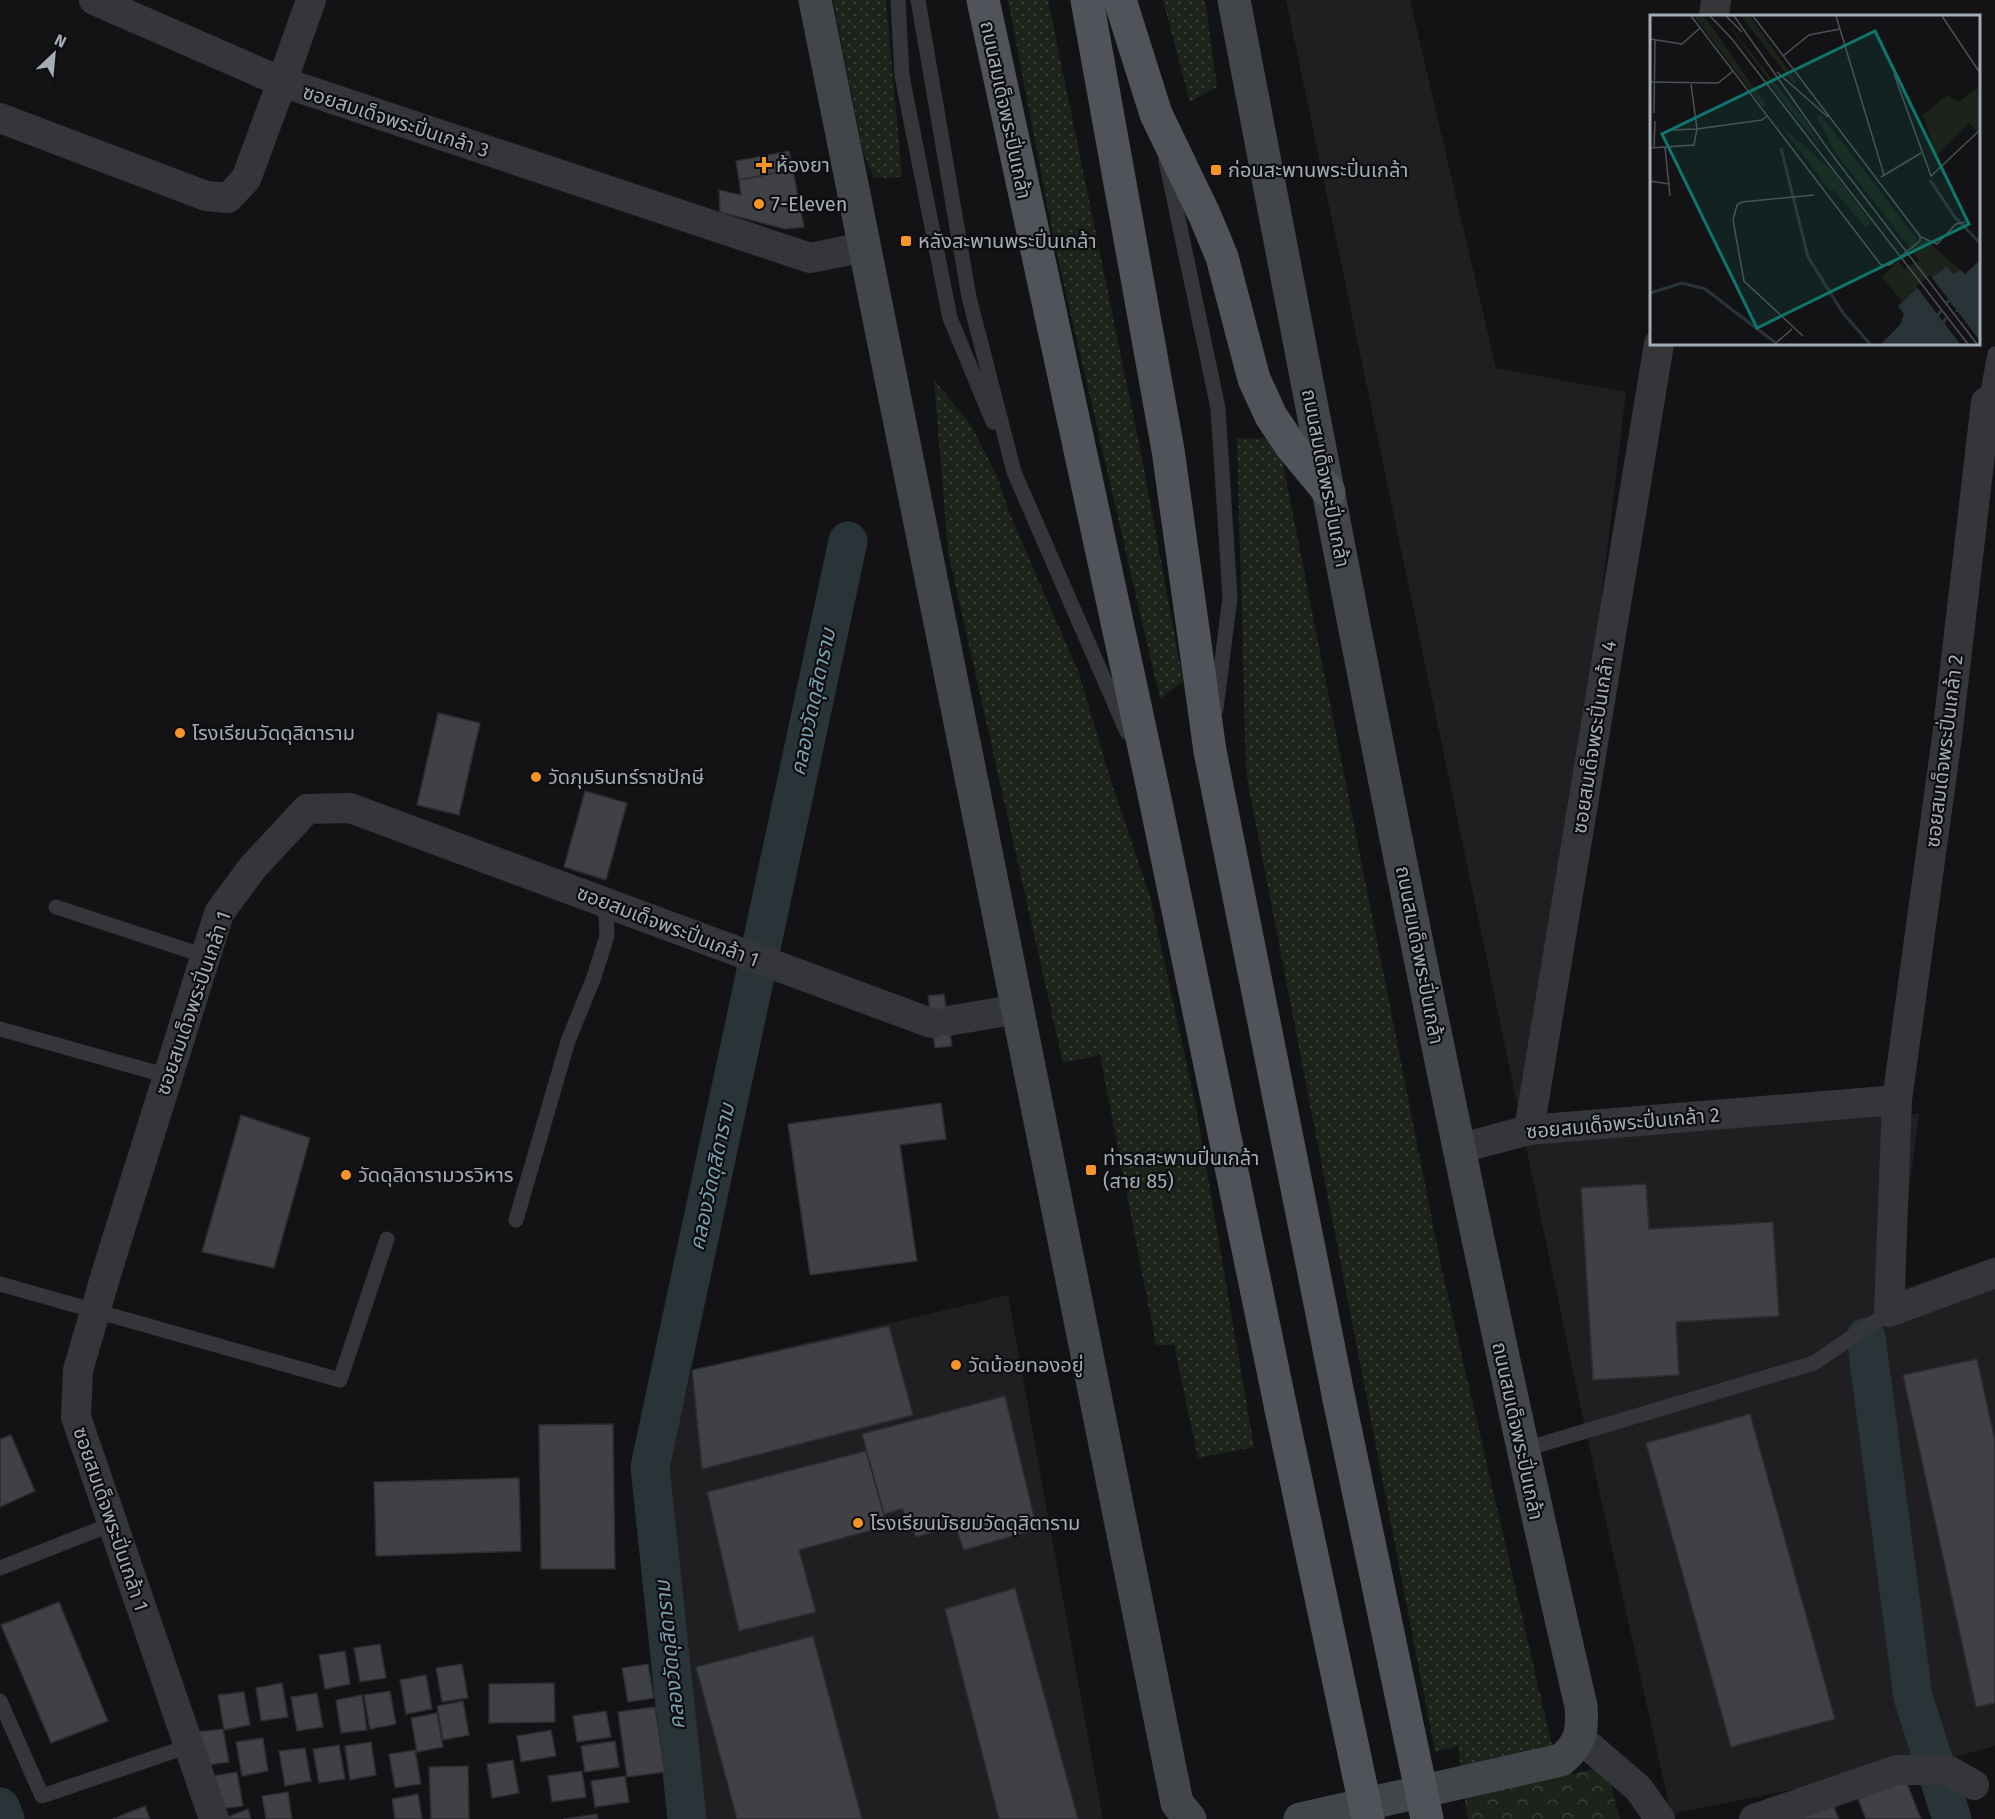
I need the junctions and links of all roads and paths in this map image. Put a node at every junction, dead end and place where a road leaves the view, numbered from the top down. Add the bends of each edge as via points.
1 (94, 0) edge
2 (311, 0) edge
3 (815, 0) edge
4 (898, 0) edge
5 (918, 0) edge
6 (983, 0) edge
7 (1086, 0) edge
8 (1120, 0) edge
9 (1234, 0) edge
10 (1716, 0) edge
11 (1714, 15) edge
12 (282, 82) junction
13 (1156, 114) junction
14 (0, 118) edge
15 (865, 247) junction
16 (1659, 345) edge
17 (1995, 354) edge
18 (1986, 402) joint
19 (1014, 472) junction
20 (1329, 492) junction
21 (1210, 751) junction
22 (1153, 789) junction
23 (605, 902) junction
24 (56, 907) dead end
25 (205, 957) junction
26 (1018, 1009) junction
27 (0, 1029) edge
28 (168, 1076) junction
29 (1897, 1100) junction
30 (1529, 1130) junction
31 (1458, 1149) junction
32 (516, 1220) dead end
33 (387, 1239) dead end
34 (1995, 1273) edge
35 (0, 1284) edge
36 (95, 1312) junction
37 (1889, 1312) junction
38 (1522, 1450) junction
39 (112, 1524) junction
40 (0, 1568) edge
41 (0, 1701) edge
42 (1581, 1739) junction
43 (189, 1746) junction
44 (1974, 1785) dead end
45 (1179, 1811) edge
46 (214, 1819) edge
47 (1300, 1819) edge
48 (1368, 1819) edge
49 (1427, 1819) edge
50 (1660, 1819) edge
51 (1754, 1819) edge

1 - 12 street
2 - 12 street
3 - 15 main road
4 - 19 lane via 902,76 950,318
5 - 19 lane via 969,297
6 - 22 main road, ถนนสมเด็จพระปิ่นเกล้า
7 - 21 main road via 1168,450
8 - 13 main road
9 - 20 main road, ถนนสมเด็จพระปิ่นเกล้า
10 - 11 street
12 - 14 street, ซอยสมเด็จพระปิ่นเกล้า 3 via 246,180 228,198 206,196
12 - 15 street, ซอยสมเด็จพระปิ่นเกล้า 3 via 810,258
13 - 20 main road via 1222,257 1254,379 1271,416
13 - 21 lane via 1218,408 1230,597
15 - 26 main road
16 - 30 street, ซอยสมเด็จพระปิ่นเกล้า 4
17 - 18 lane
18 - 29 street, ซอยสมเด็จพระปิ่นเกล้า 2 via 1947,736
19 - 22 lane
20 - 31 main road, ถนนสมเด็จพระปิ่นเกล้า
21 - 49 main road, bridge
22 - 48 main road, ถนนสมเด็จพระปิ่นเกล้า, bridge
23 - 25 street, ซอยสมเด็จพระปิ่นเกล้า 1 via 350,808 307,809 253,867 219,913
23 - 26 street, ซอยสมเด็จพระปิ่นเกล้า 1 via 940,1022
23 - 32 lane via 607,936 568,1041
24 - 25 lane
25 - 28 street, ซอยสมเด็จพระปิ่นเกล้า 1
26 - 45 main road
27 - 28 lane
28 - 36 street, ซอยสมเด็จพระปิ่นเกล้า 1
29 - 30 street, ซอยสมเด็จพระปิ่นเกล้า 2
29 - 37 street, ซอยสมเด็จพระปิ่นเกล้า 2
30 - 31 street, ซอยสมเด็จพระปิ่นเกล้า 2
31 - 38 main road, ถนนสมเด็จพระปิ่นเกล้า
33 - 36 lane via 340,1380
34 - 37 street
35 - 36 lane
36 - 39 street, ซอยสมเด็จพระปิ่นเกล้า 1 via 78,1370 76,1417
37 - 38 lane via 1814,1363
38 - 42 main road, ถนนสมเด็จพระปิ่นเกล้า via 1581,1706
39 - 40 lane
39 - 43 street, ซอยสมเด็จพระปิ่นเกล้า 1
41 - 43 lane via 42,1796
42 - 47 main road via 1561,1760
42 - 50 street via 1639,1789
43 - 46 street, ซอยสมเด็จพระปิ่นเกล้า 1
44 - 51 street via 1948,1770 1897,1770

